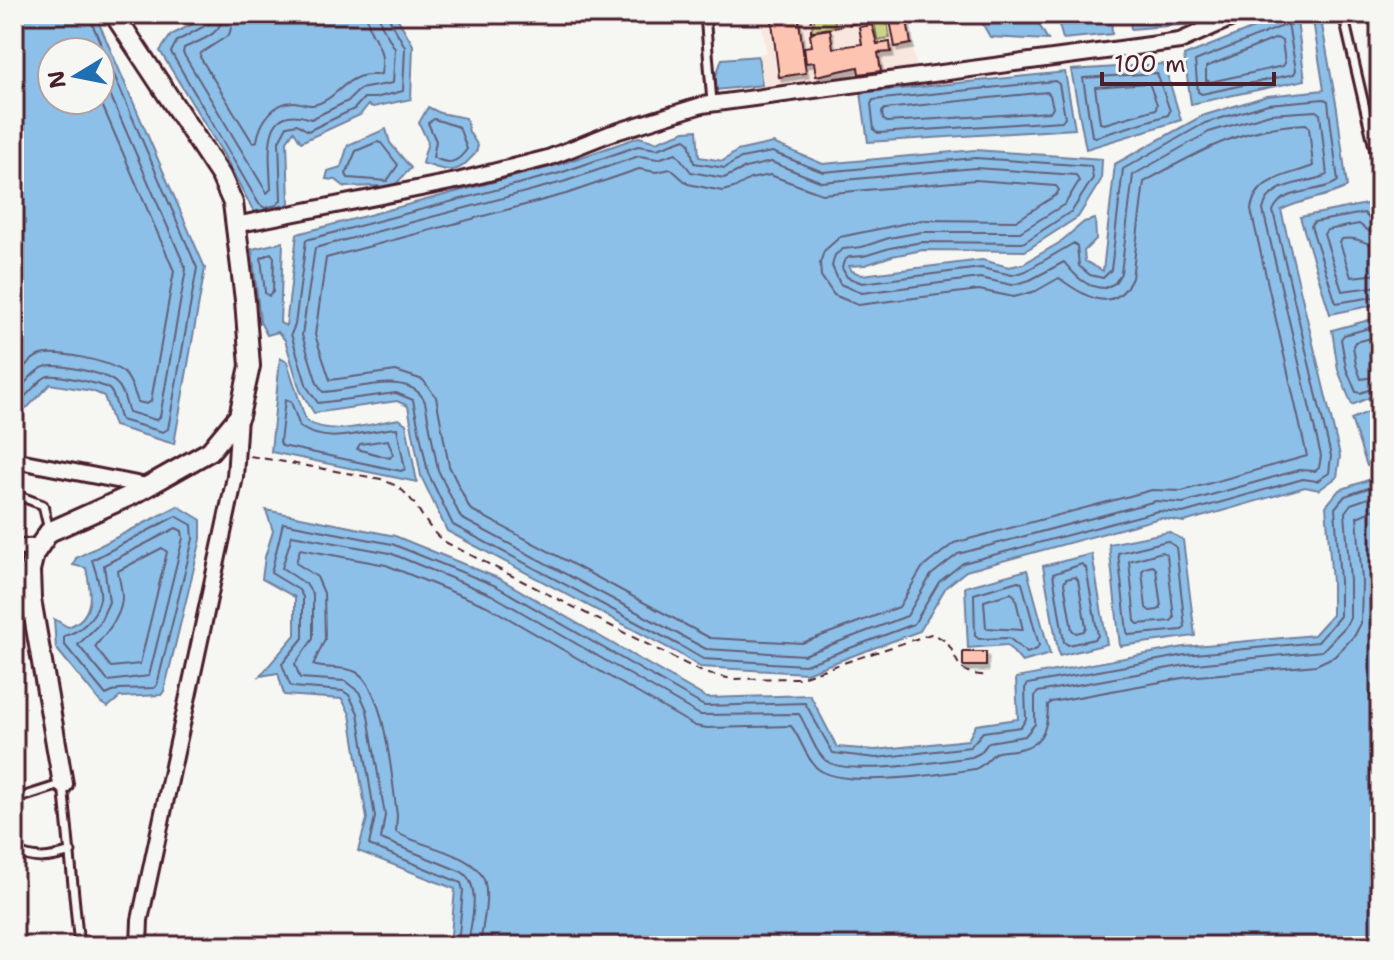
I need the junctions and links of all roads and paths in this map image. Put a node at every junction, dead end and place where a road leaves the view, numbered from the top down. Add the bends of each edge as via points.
1 (114, 14) edge
2 (705, 14) edge
3 (811, 14) edge
4 (836, 14) edge
5 (863, 14) edge
6 (1241, 14) edge
7 (1343, 14) edge
8 (841, 25) junction
9 (712, 103) junction
10 (1380, 173) edge
11 (235, 225) junction
12 (239, 416) junction
13 (237, 454) junction
14 (14, 460) edge
15 (147, 486) junction
16 (14, 494) edge
17 (44, 539) junction
18 (14, 548) edge
19 (22, 602) edge
20 (988, 676) dead end
21 (63, 784) junction
22 (14, 804) edge
23 (14, 851) edge
24 (71, 852) junction
25 (79, 946) edge
26 (139, 946) edge

1 - 11 main road via 221,176 233,203
2 - 9 lane
3 - 8 path via 811,32
4 - 8 path
5 - 8 path via 860,22
6 - 9 street via 1180,41
7 - 10 lane
9 - 11 street via 548,158
11 - 12 main road via 250,366
12 - 13 street
12 - 15 main road via 210,451
13 - 20 path via 381,479 399,487 445,542 704,673 732,679 798,678 931,634 949,643 962,668
13 - 26 street via 140,920
14 - 15 street
15 - 17 main road
16 - 17 lane via 43,505
17 - 18 street
17 - 19 main road
19 - 21 main road
21 - 22 lane
21 - 24 lane
23 - 24 lane via 31,859
24 - 25 lane

